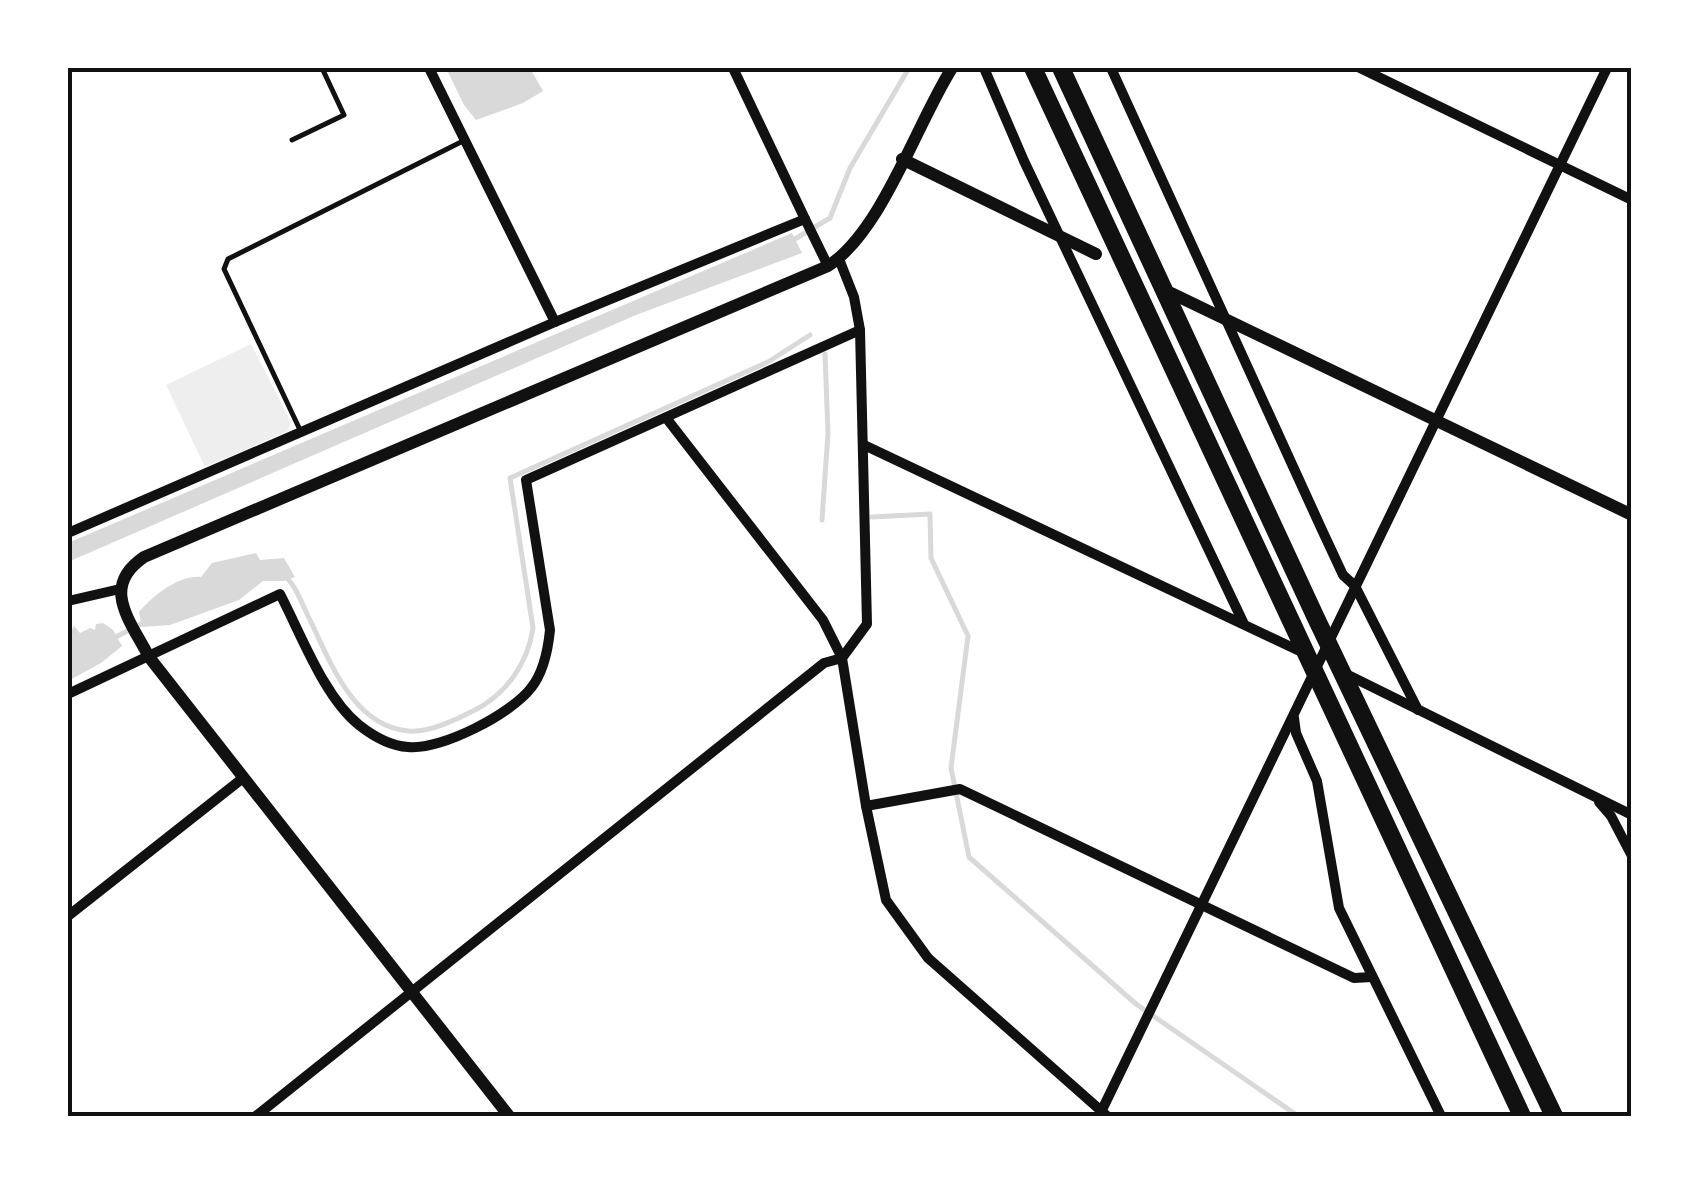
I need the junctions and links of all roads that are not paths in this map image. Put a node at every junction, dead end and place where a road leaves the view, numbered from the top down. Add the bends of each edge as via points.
1 (322, 68) edge
2 (429, 68) edge
3 (732, 68) edge
4 (952, 68) edge
5 (984, 68) edge
6 (1032, 68) edge
7 (1060, 68) edge
8 (1110, 68) edge
9 (1360, 68) edge
10 (1607, 68) edge
11 (292, 140) dead end
12 (465, 140) junction
13 (902, 159) junction
14 (1560, 164) junction
15 (1632, 200) edge
16 (806, 221) junction
17 (1060, 236) junction
18 (1096, 254) dead end
19 (834, 263) junction
20 (1171, 293) dead end
21 (1223, 317) junction
22 (556, 322) junction
23 (860, 330) junction
24 (668, 418) junction
25 (1437, 421) junction
26 (301, 432) junction
27 (864, 445) junction
28 (1632, 515) edge
29 (68, 533) edge
30 (1355, 586) junction
31 (120, 590) junction
32 (68, 601) edge
33 (1244, 623) junction
34 (149, 657) junction
35 (842, 658) junction
36 (1320, 661) junction
37 (68, 694) edge
38 (1419, 711) junction
39 (1294, 718) junction
40 (243, 778) junction
41 (1596, 797) junction
42 (866, 806) junction
43 (1632, 814) edge
44 (1632, 856) edge
45 (1200, 902) junction
46 (68, 916) edge
47 (1372, 977) junction
48 (410, 993) junction
49 (1104, 1114) edge
50 (256, 1116) edge
51 (509, 1116) edge
52 (1441, 1116) edge
53 (1522, 1116) edge
54 (1554, 1116) edge

1 - 11 lane via 344,116
2 - 12 street
3 - 16 street
4 - 13 street
5 - 17 street
6 - 53 highway
7 - 54 highway
8 - 21 street
9 - 14 street
10 - 14 street
12 - 22 street
12 - 26 lane via 228,259 224,269
13 - 17 street
13 - 19 street via 870,222
14 - 15 street
14 - 25 street
16 - 19 street
16 - 22 street
17 - 18 street
17 - 33 street
19 - 23 street via 854,297
19 - 31 street via 144,557 128,567
20 - 21 street
21 - 25 street
21 - 30 street via 1329,545
22 - 26 street
23 - 24 street
23 - 27 street
24 - 34 street via 526,480 548,650 532,688 459,736 408,748 357,724 328,686 280,594
24 - 35 street via 822,620
25 - 28 street
25 - 30 street
26 - 29 street
27 - 33 street
27 - 35 street via 868,624
30 - 36 street
30 - 38 street
31 - 32 street
31 - 34 street
33 - 36 street
34 - 37 street
34 - 40 street
35 - 42 street
35 - 48 street via 824,663
36 - 38 street
36 - 39 street
38 - 41 street
39 - 45 street
39 - 47 street via 1317,780 1339,908
40 - 46 street
40 - 48 street
41 - 43 street
41 - 44 street
42 - 45 street via 954,790
42 - 49 street via 886,900 914,941
45 - 47 street via 1354,978
45 - 49 street
47 - 52 street
48 - 50 street
48 - 51 street

